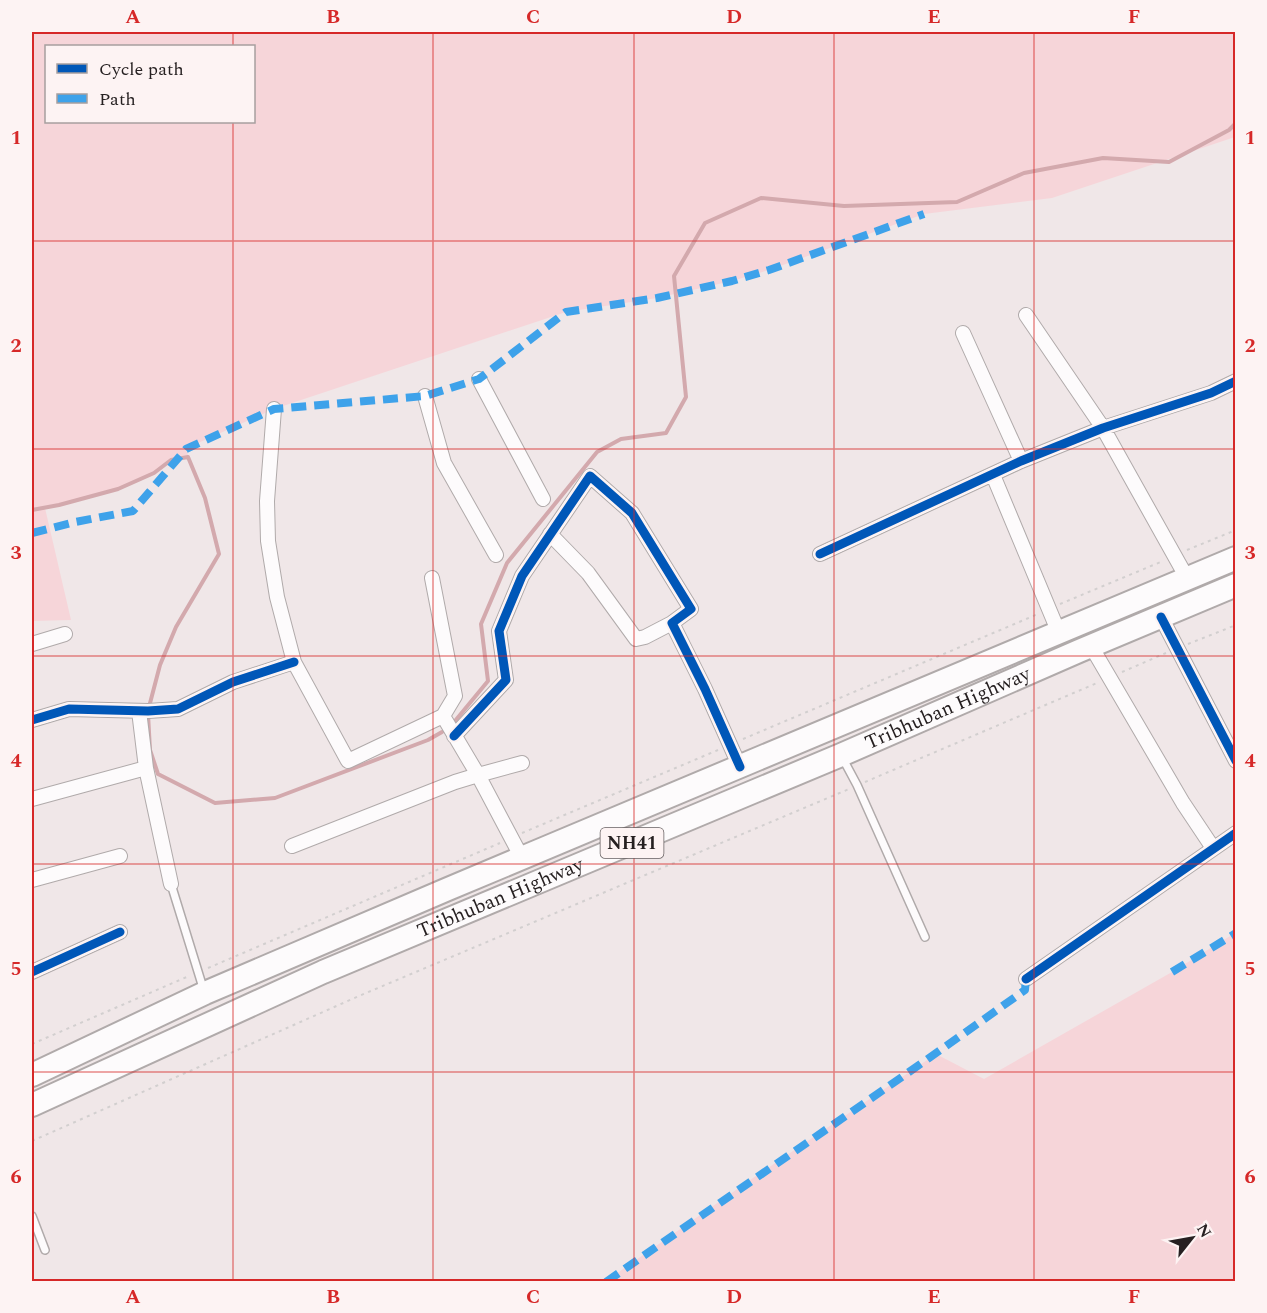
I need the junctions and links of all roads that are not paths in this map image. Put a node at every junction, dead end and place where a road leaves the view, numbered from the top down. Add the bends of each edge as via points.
1 (1026, 315) dead end
2 (963, 333) dead end
3 (479, 379) dead end
4 (1236, 381) edge
5 (425, 396) dead end
6 (274, 409) dead end
7 (1103, 428) junction
8 (1021, 461) junction
9 (993, 475) junction
10 (543, 499) dead end
11 (550, 534) junction
12 (820, 554) dead end
13 (496, 555) dead end
14 (1236, 558) edge
15 (432, 578) dead end
16 (1187, 578) junction
17 (1234, 589) edge
18 (1161, 617) junction
19 (672, 623) junction
20 (1059, 633) junction
21 (65, 634) dead end
22 (32, 644) edge
23 (1091, 646) junction
24 (1022, 648) junction
25 (294, 662) junction
26 (1035, 670) junction
27 (139, 711) junction
28 (443, 716) junction
29 (32, 720) edge
30 (454, 736) junction
31 (841, 755) junction
32 (1236, 762) edge
33 (522, 763) dead end
34 (740, 766) junction
35 (146, 768) junction
36 (478, 775) junction
37 (32, 799) edge
38 (1236, 833) edge
39 (292, 846) dead end
40 (1213, 849) junction
41 (120, 856) dead end
42 (522, 858) junction
43 (32, 880) edge
44 (171, 884) joint
45 (120, 932) dead end
46 (925, 937) dead end
47 (32, 972) edge
48 (1026, 979) dead end
49 (201, 983) junction
50 (32, 1075) edge
51 (32, 1105) edge
52 (32, 1216) edge
53 (45, 1250) dead end

1 - 7 street
2 - 8 street
3 - 10 street
4 - 7 street
5 - 13 street via 444,463
6 - 25 street via 268,541
7 - 8 street
7 - 16 street
8 - 9 street
9 - 12 street
9 - 20 street
11 - 19 street via 588,573 636,639
11 - 19 street via 590,476 632,513 691,609
11 - 30 street via 522,576 499,631 506,680
14 - 16 highway, Tribhuban Highway / NH41
15 - 28 street via 455,696
16 - 20 highway, Tribhuban Highway / NH41
17 - 18 highway, Tribhuban Highway / NH41
18 - 23 highway, Tribhuban Highway / NH41
18 - 32 street
19 - 34 street
20 - 24 highway, Tribhuban Highway / NH41
21 - 22 street
23 - 26 highway, Tribhuban Highway / NH41
23 - 40 street
24 - 26 highway
24 - 34 highway, Tribhuban Highway / NH41
25 - 27 street via 234,682 178,709
25 - 28 street via 348,761
26 - 31 highway, Tribhuban Highway / NH41
27 - 29 street via 69,709
27 - 35 street
28 - 30 street
30 - 36 street
31 - 46 lane
31 - 51 highway, Tribhuban Highway / NH41 via 323,972
33 - 36 street
34 - 42 highway, Tribhuban Highway / NH41
35 - 37 street
35 - 44 street
36 - 39 street
36 - 42 street
38 - 40 street
40 - 48 street
41 - 43 street
42 - 49 highway, Tribhuban Highway / NH41
44 - 49 lane
45 - 47 street
49 - 50 highway, Tribhuban Highway / NH41
52 - 53 lane

